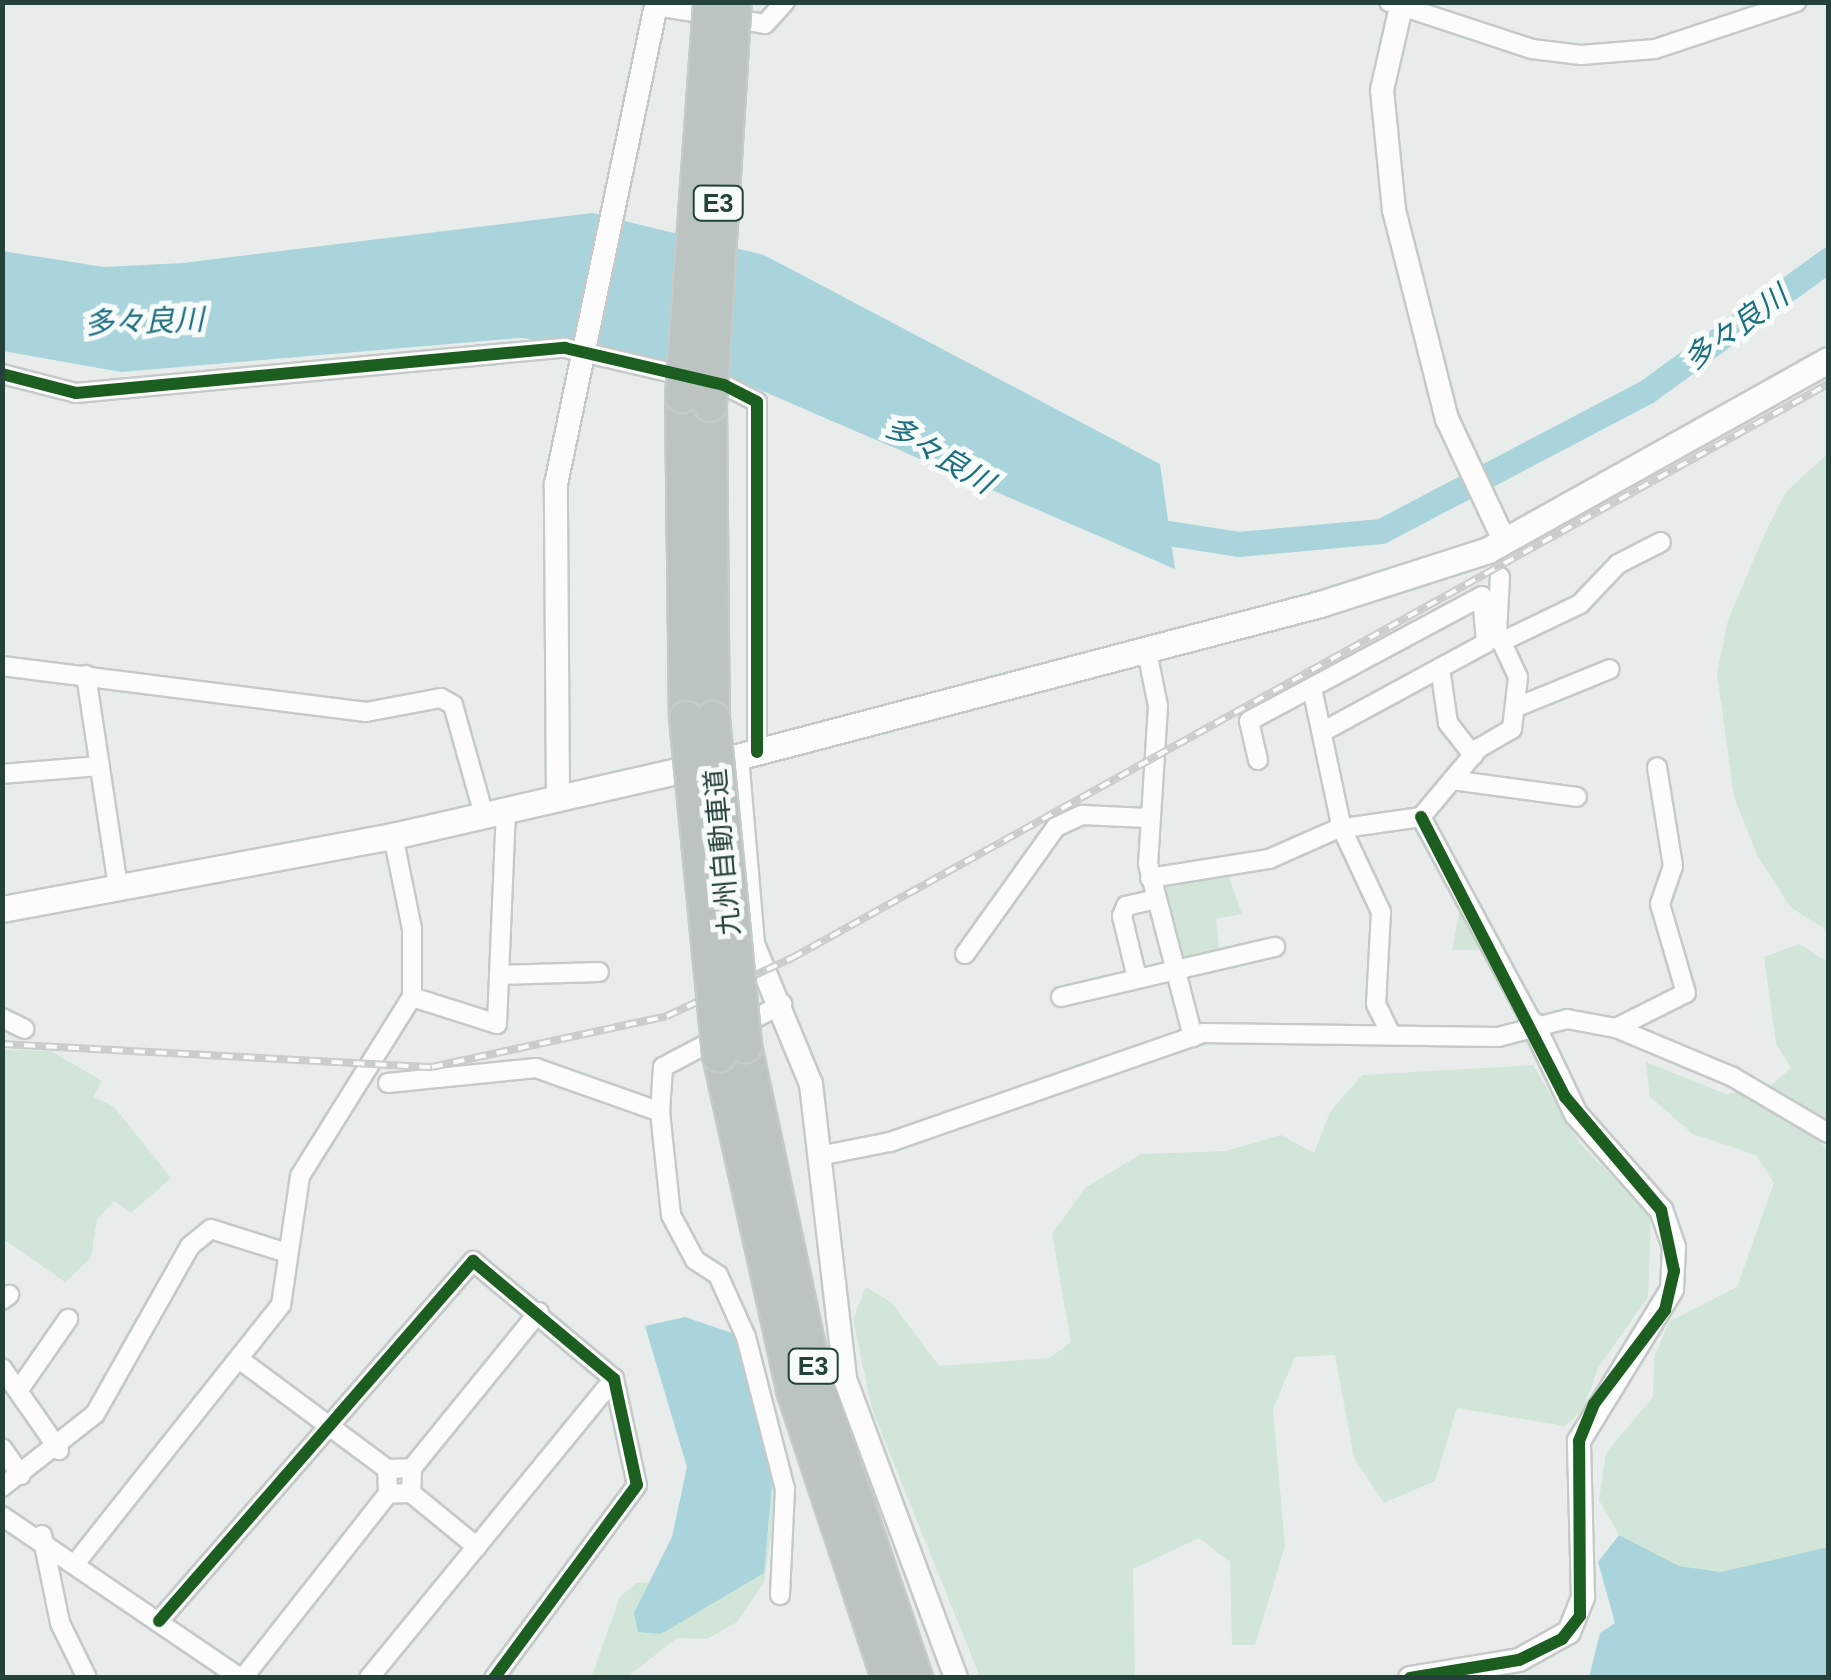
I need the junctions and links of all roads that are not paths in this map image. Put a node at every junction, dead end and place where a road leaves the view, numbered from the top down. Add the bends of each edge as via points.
1 (710, 2) edge
2 (735, 2) edge
3 (784, 2) edge
4 (1796, 2) edge
5 (657, 4) edge
6 (1397, 4) edge
7 (581, 346) junction
8 (1828, 360) edge
9 (2, 374) edge
10 (696, 400) junction
11 (1501, 536) junction
12 (1661, 542) dead end
13 (1500, 576) dead end
14 (1501, 642) junction
15 (1146, 647) junction
16 (2, 666) edge
17 (1440, 668) junction
18 (1610, 669) dead end
19 (86, 675) junction
20 (1312, 688) junction
21 (1517, 706) junction
22 (1322, 732) junction
23 (747, 754) junction
24 (1473, 754) junction
25 (1258, 760) dead end
26 (100, 766) junction
27 (1656, 768) dead end
28 (2, 774) edge
29 (1452, 780) junction
30 (558, 797) junction
31 (1577, 797) dead end
32 (495, 812) junction
33 (1421, 817) junction
34 (1147, 818) junction
35 (1342, 829) junction
36 (393, 836) junction
37 (1150, 878) junction
38 (118, 887) junction
39 (1156, 899) junction
40 (2, 910) edge
41 (1275, 947) dead end
42 (965, 954) dead end
43 (1174, 969) junction
44 (598, 972) dead end
45 (499, 975) junction
46 (1137, 978) junction
47 (412, 997) junction
48 (1061, 998) dead end
49 (782, 1004) junction
50 (2, 1018) edge
51 (1533, 1024) junction
52 (1616, 1028) junction
53 (25, 1029) dead end
54 (1388, 1029) junction
55 (1193, 1037) junction
56 (732, 1051) junction
57 (388, 1083) dead end
58 (660, 1112) junction
59 (1828, 1133) edge
60 (819, 1156) junction
61 (288, 1253) junction
62 (539, 1312) junction
63 (68, 1319) dead end
64 (243, 1362) junction
65 (2, 1368) edge
66 (614, 1380) junction
67 (18, 1391) junction
68 (324, 1421) junction
69 (2, 1448) edge
70 (59, 1450) junction
71 (412, 1468) junction
72 (387, 1470) junction
73 (22, 1475) junction
74 (2, 1487) edge
75 (412, 1492) junction
76 (388, 1494) junction
77 (2, 1516) edge
78 (42, 1535) junction
79 (477, 1547) junction
80 (78, 1560) junction
81 (780, 1595) dead end
82 (159, 1620) junction
83 (88, 1678) edge
84 (241, 1678) edge
85 (368, 1678) edge
86 (494, 1678) edge
87 (888, 1678) edge
88 (916, 1678) edge
89 (956, 1678) edge
90 (1410, 1678) edge

1 - 10 highway, 九州自動車道 / E3, bridge
2 - 10 highway, 九州自動車道 / E3, bridge
3 - 5 street via 764,24
4 - 6 street via 1654,49 1582,55 1532,49
5 - 7 street
6 - 11 street via 1381,138 1454,433
7 - 9 street via 76,393
7 - 23 street via 668,367 757,402 755,666
7 - 30 street via 551,556
8 - 11 main road
10 - 56 highway, 九州自動車道 / E3, bridge via 699,718
11 - 15 main road via 1320,604
12 - 14 street via 1618,564 1580,604
13 - 14 street
14 - 21 street via 1518,678
15 - 23 main road
15 - 34 street via 1158,706
16 - 19 street
17 - 20 street via 1486,642 1482,596
17 - 22 street
17 - 24 street via 1448,723
18 - 21 street
19 - 26 street
19 - 32 street via 366,712 441,698 453,705
20 - 22 street
20 - 25 street via 1249,721
21 - 24 street via 1512,729
22 - 35 street
23 - 30 main road
23 - 49 street via 754,944
24 - 29 street
26 - 28 street
26 - 38 street
27 - 52 street via 1674,866 1660,904 1686,993
29 - 31 street
29 - 33 street
30 - 32 main road
32 - 36 main road
32 - 45 street
33 - 35 street
33 - 51 street
34 - 37 street
34 - 42 street via 1082,815 1056,827
35 - 37 street via 1269,859
35 - 54 street via 1381,912 1376,1004
36 - 38 main road
36 - 47 street via 412,929
37 - 39 street
38 - 40 main road
39 - 43 street
39 - 46 street via 1126,906 1122,916
41 - 43 street
43 - 46 street
43 - 55 street
44 - 45 street
45 - 47 street via 497,1024
46 - 48 street
47 - 61 street via 360,1092 308,1160
49 - 58 street via 663,1067
49 - 60 street via 806,1060
50 - 53 street
51 - 52 street
51 - 54 street via 1498,1037
51 - 90 street via 1576,1114 1661,1210 1674,1247 1672,1289 1579,1441 1582,1597 1575,1624 1519,1660
52 - 59 street via 1733,1077
54 - 55 street
55 - 60 street via 890,1142
56 - 87 highway, 九州自動車道 / E3 via 792,1390
56 - 88 highway, 九州自動車道 / E3 via 817,1384
57 - 58 street via 536,1068
58 - 81 street via 671,1215 695,1260 718,1275 746,1337 785,1489
60 - 89 street via 845,1379
61 - 64 street via 281,1306
61 - 70 street via 211,1229 190,1246 95,1414
62 - 66 street
62 - 68 street via 473,1261
62 - 71 street
63 - 67 street
64 - 68 street
64 - 80 street
65 - 67 street
66 - 79 street
66 - 86 street via 633,1496
67 - 70 street
68 - 72 street
68 - 82 street
69 - 73 street
70 - 73 street
71 - 72 street
71 - 75 street
72 - 76 street
73 - 74 street
75 - 76 street
75 - 79 street
76 - 84 street
77 - 78 street
78 - 80 street
78 - 83 street via 60,1622
79 - 85 street
80 - 82 street
82 - 84 street

